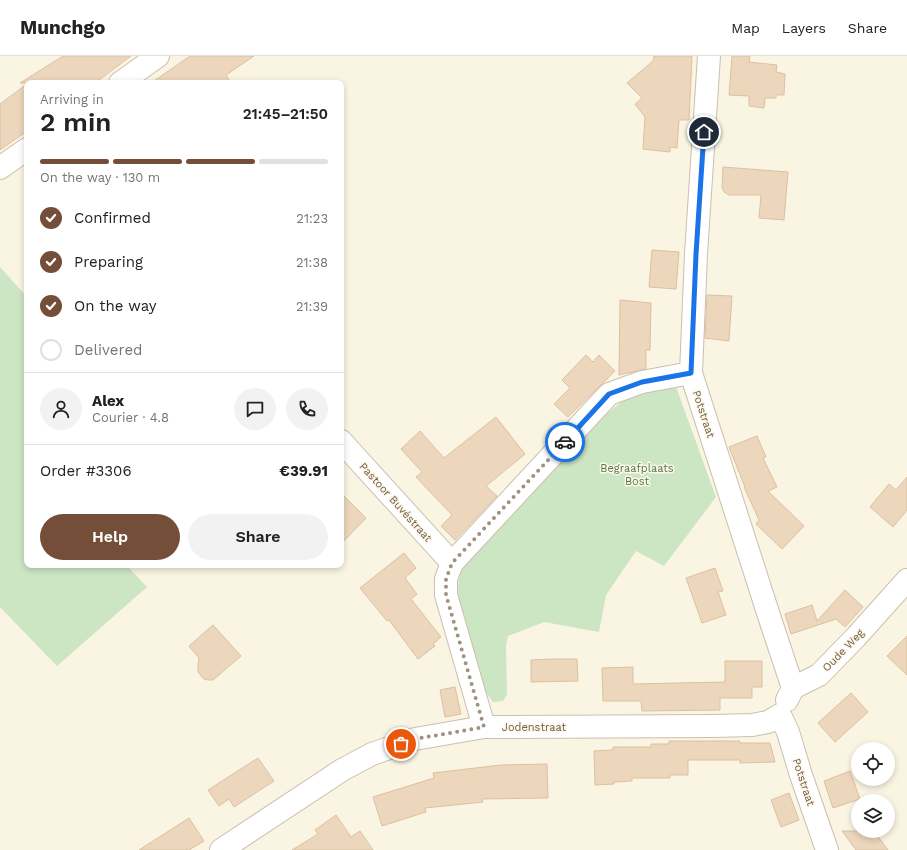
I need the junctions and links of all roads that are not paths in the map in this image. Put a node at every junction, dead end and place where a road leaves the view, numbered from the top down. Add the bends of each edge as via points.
1 (158, 56) edge
2 (709, 56) edge
3 (124, 80) edge
4 (24, 151) edge
5 (0, 168) edge
6 (691, 373) junction
7 (344, 444) edge
8 (452, 563) junction
9 (907, 580) edge
10 (793, 688) junction
11 (780, 716) junction
12 (484, 727) junction
13 (221, 850) edge
14 (827, 850) edge

1 - 3 street
2 - 6 street, Potstraat
4 - 5 street
6 - 8 street via 642,382 609,394
6 - 10 street, Potstraat
7 - 8 street, Pastoor Buvéstraat
8 - 12 street via 446,579 446,595
9 - 10 street, Oude Weg via 819,675
10 - 11 street
11 - 12 street, Jodenstraat via 768,722 752,725
11 - 14 street, Potstraat via 788,732
12 - 13 street, Jodenstraat via 415,739 372,754 342,770

